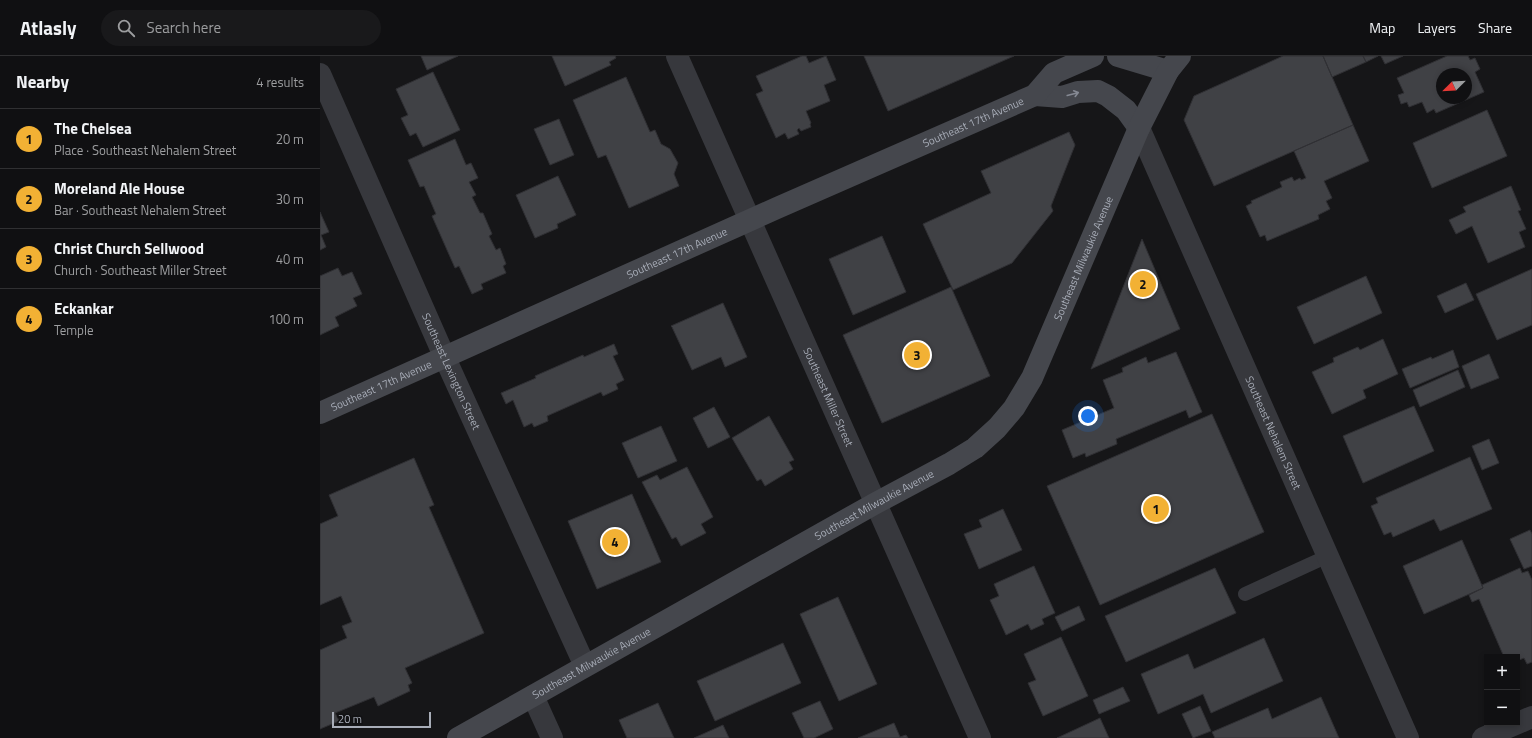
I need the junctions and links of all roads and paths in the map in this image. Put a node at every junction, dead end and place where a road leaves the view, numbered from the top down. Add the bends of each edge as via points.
1 (677, 56) edge
2 (1093, 56) edge
3 (1118, 56) edge
4 (1174, 64) edge
5 (320, 74) edge
6 (1034, 95) junction
7 (1139, 128) junction
8 (749, 221) junction
9 (445, 358) junction
10 (320, 413) edge
11 (876, 503) junction
12 (1328, 556) junction
13 (1245, 594) dead end
14 (585, 666) junction
15 (533, 696) junction
16 (1532, 717) edge
17 (458, 738) edge
18 (552, 738) edge
19 (980, 738) edge
20 (1408, 738) edge
21 (1483, 738) edge

1 - 8 street, Southeast Miller Street
2 - 6 street, Southeast 17th Avenue via 1054,73
3 - 4 street
4 - 7 street
5 - 9 street, Southeast Lexington Street
6 -> 7 street, Southeast 17th Avenue via 1062,97 1078,92 1098,91 1126,110
6 - 8 street, Southeast 17th Avenue
7 - 11 street, Southeast Milwaukie Avenue via 1032,378 1014,408 975,448
7 - 12 street, Southeast Nehalem Street
8 - 9 street, Southeast 17th Avenue
8 - 11 street, Southeast Miller Street
9 - 10 street, Southeast 17th Avenue
9 - 14 street, Southeast Lexington Street
11 - 14 street, Southeast Milwaukie Avenue
11 - 19 street, Southeast Miller Street
12 - 13 lane
12 - 20 street, Southeast Nehalem Street
14 - 15 street, Southeast Milwaukie Avenue
15 - 17 street, Southeast Milwaukie Avenue
15 - 18 street
16 - 21 street

